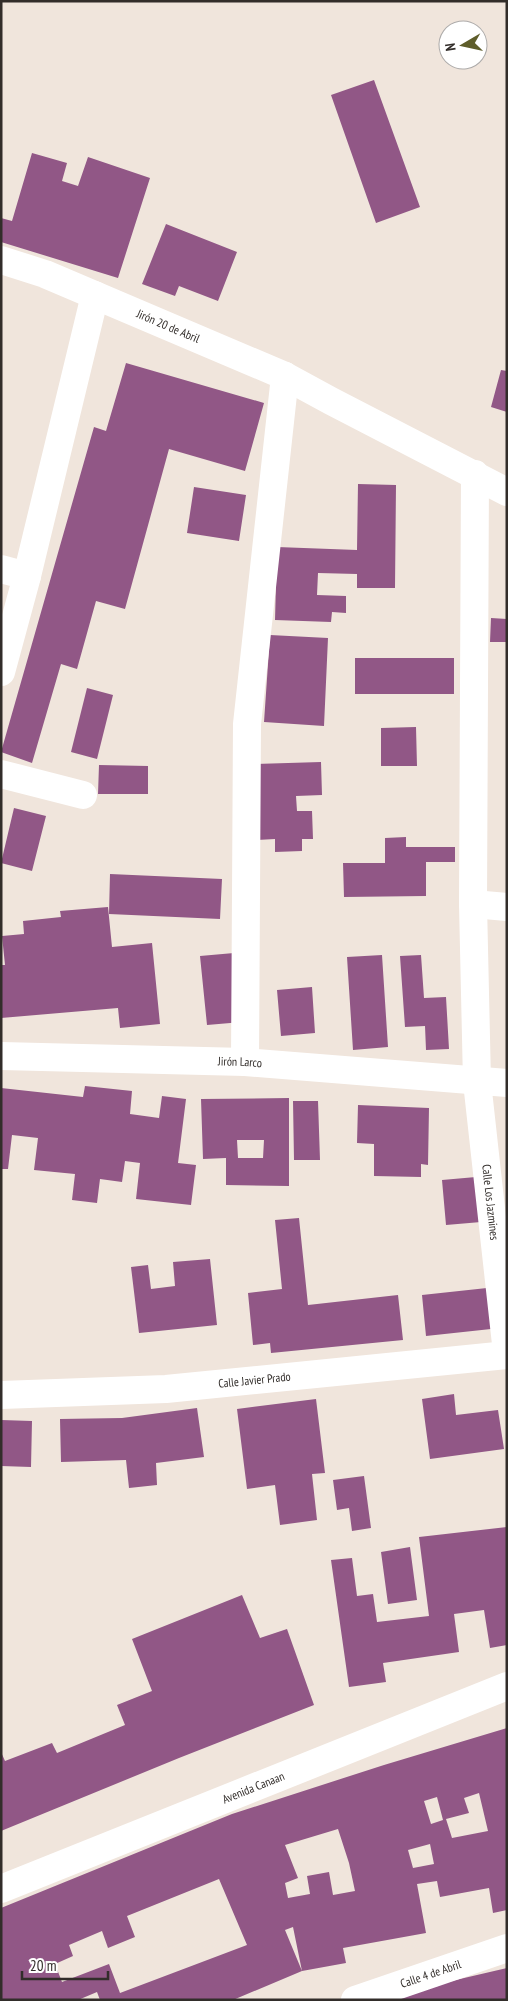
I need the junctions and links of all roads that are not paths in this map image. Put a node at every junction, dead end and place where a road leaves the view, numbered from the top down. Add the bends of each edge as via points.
1 (1, 260) edge
2 (95, 294) junction
3 (286, 376) junction
4 (475, 474) junction
5 (507, 492) edge
6 (14, 573) edge
7 (1, 672) edge
8 (1, 774) edge
9 (83, 794) dead end
10 (473, 904) junction
11 (507, 907) edge
12 (1, 1056) edge
13 (245, 1062) junction
14 (477, 1082) junction
15 (507, 1083) edge
16 (507, 1354) edge
17 (1, 1395) edge
18 (507, 1686) edge
19 (1, 1889) edge
20 (507, 1948) edge
21 (356, 2000) edge

1 - 2 street, Jirón 20 de Abril
2 - 3 street, Jirón 20 de Abril
2 - 6 street
3 - 4 street, Jirón 20 de Abril
3 - 13 street via 247,724
4 - 5 street, Jirón 20 de Abril
4 - 10 street, Calle Los Jazmines
6 - 7 street
8 - 9 street
10 - 11 street
10 - 14 street, Calle Los Jazmines
12 - 13 street, Jirón Larco
13 - 14 street, Jirón Larco
14 - 15 street, Jirón Larco
14 - 16 street, Calle Los Jazmines
16 - 17 street, Calle Javier Prado via 166,1389
18 - 19 street, Avenida Canaan
20 - 21 street, Calle 4 de Abril

